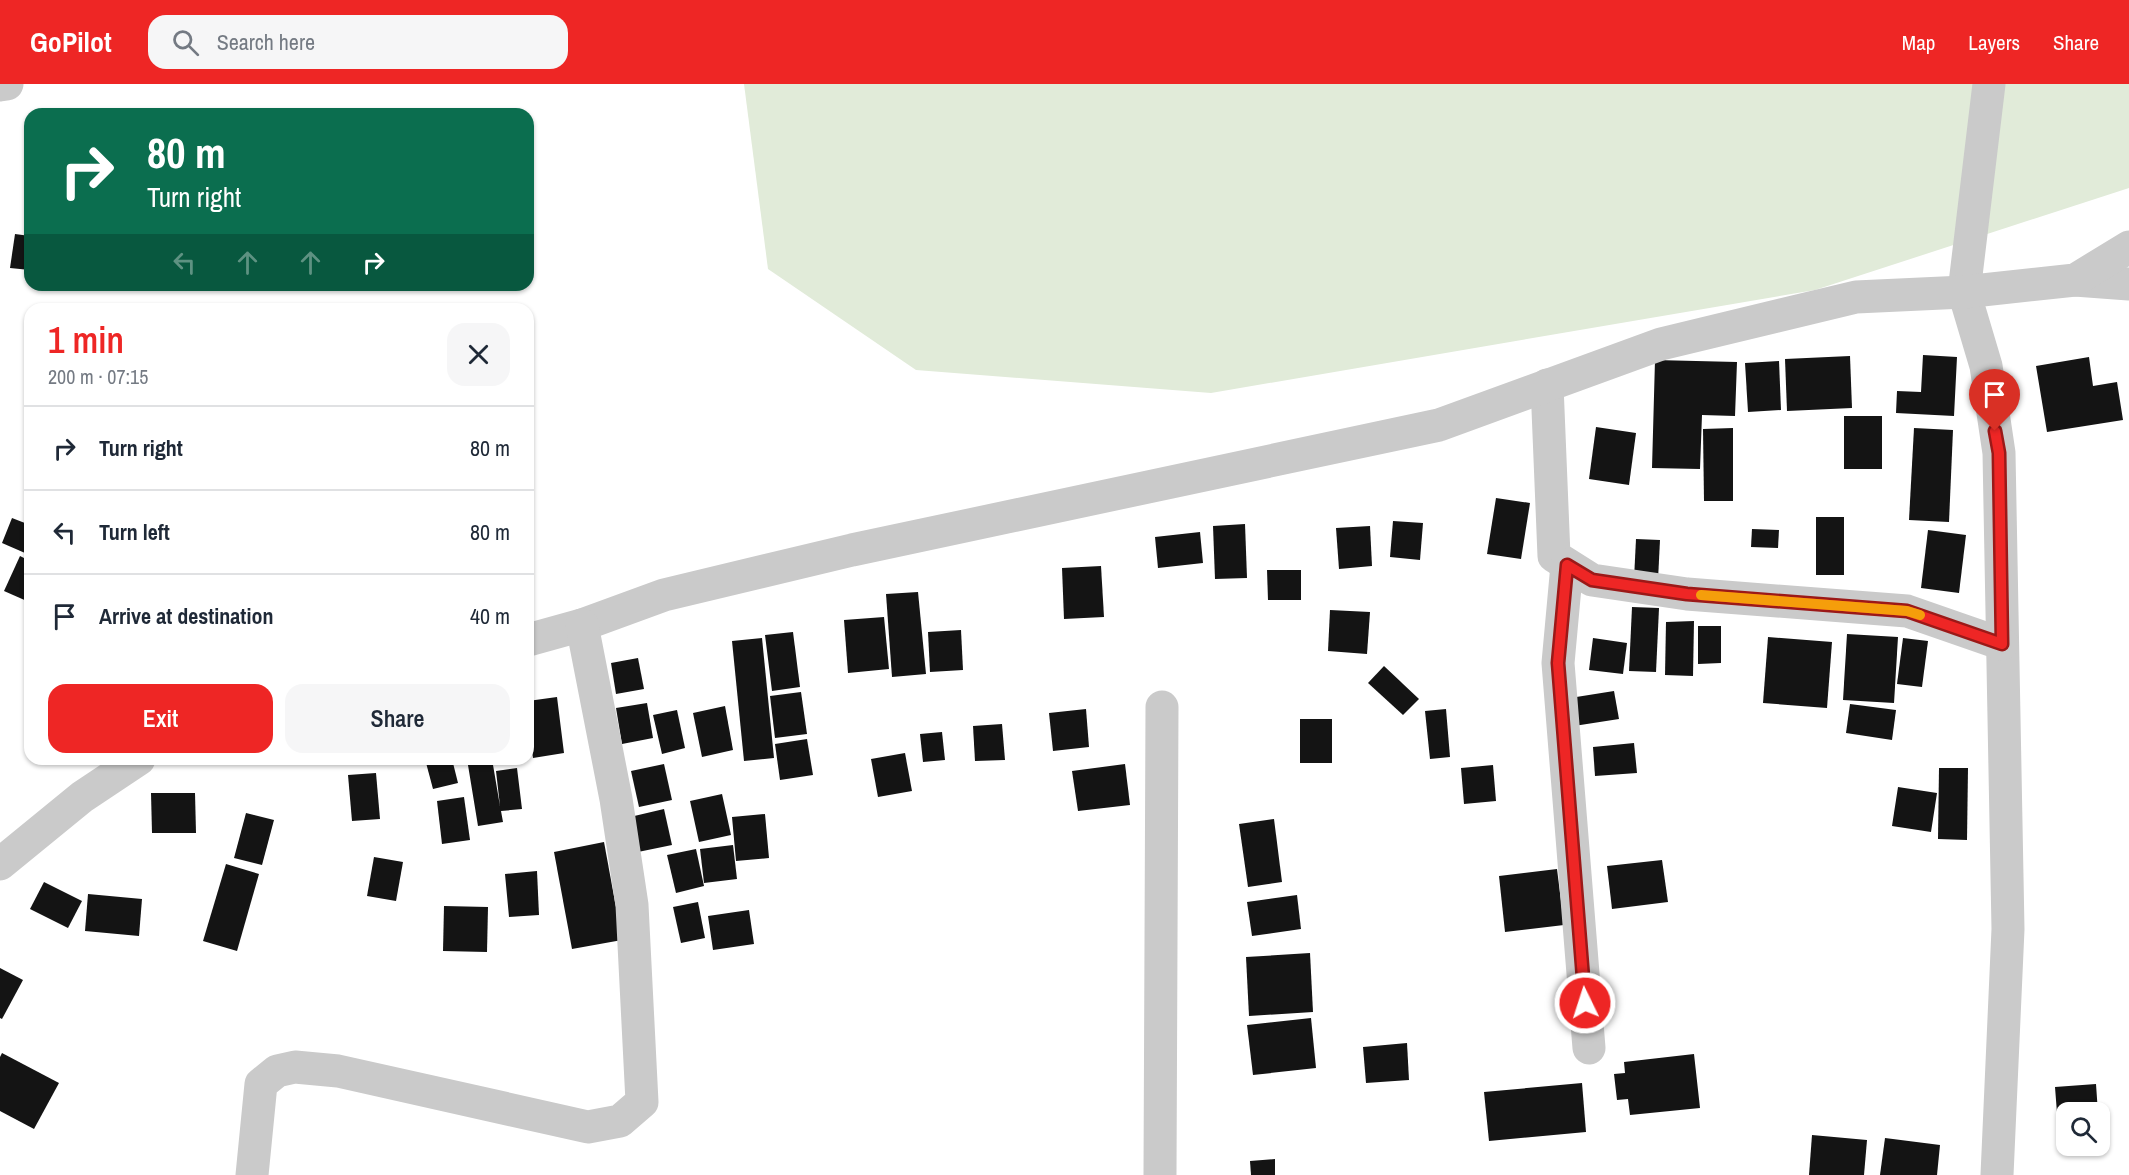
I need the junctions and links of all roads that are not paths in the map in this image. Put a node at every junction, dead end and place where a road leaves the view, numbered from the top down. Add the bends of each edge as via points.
1 (7, 84) edge
2 (1989, 84) edge
3 (0, 85) edge
4 (2129, 247) edge
5 (2075, 280) junction
6 (2129, 284) edge
7 (1964, 292) junction
8 (1546, 386) junction
9 (1567, 565) junction
10 (582, 625) junction
11 (534, 638) edge
12 (2002, 644) junction
13 (1162, 707) dead end
14 (130, 765) edge
15 (0, 864) edge
16 (1588, 1048) dead end
17 (252, 1175) edge
18 (1160, 1175) edge
19 (1997, 1175) edge

1 - 3 street
2 - 7 street
4 - 5 street
5 - 6 street
5 - 7 street
7 - 8 street via 1856,297 1661,344
7 - 12 street via 1986,366 1999,453
8 - 9 street via 1554,556
8 - 10 street via 1439,425 852,550 664,595
9 - 12 street via 1592,580 1687,594 1907,611
9 - 16 street via 1558,663
10 - 11 street
10 - 17 street via 632,905 642,1102 620,1121 588,1127 338,1071 295,1067 278,1071 261,1084
12 - 19 street via 2008,929
13 - 18 street
14 - 15 street via 82,797

